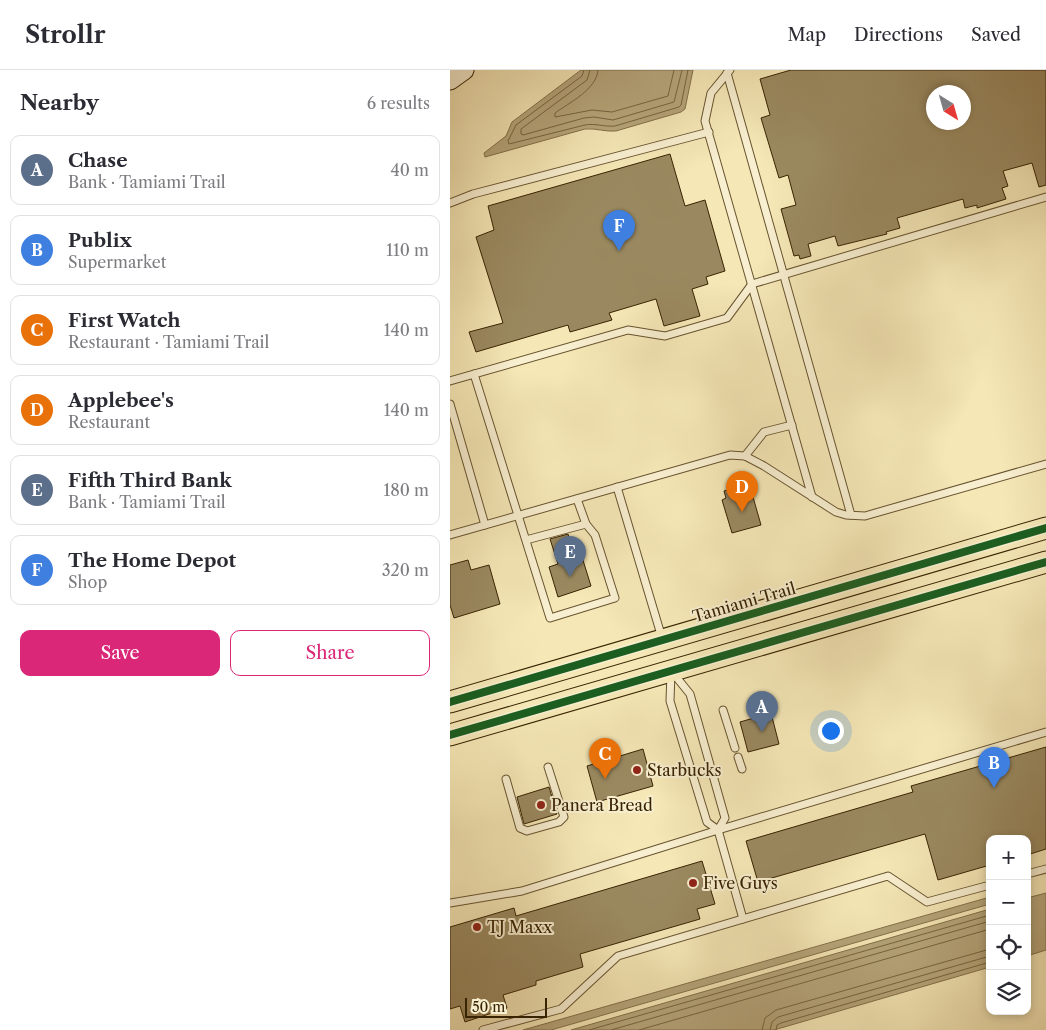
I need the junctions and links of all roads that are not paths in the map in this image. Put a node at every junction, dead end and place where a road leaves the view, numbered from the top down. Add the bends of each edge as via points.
1 (464, 70) edge
2 (729, 72) edge
3 (450, 80) edge
4 (709, 132) junction
5 (1046, 197) edge
6 (450, 203) edge
7 (784, 274) junction
8 (752, 284) junction
9 (474, 374) junction
10 (450, 382) edge
11 (450, 404) edge
12 (792, 425) junction
13 (745, 456) junction
14 (1046, 464) edge
15 (617, 487) junction
16 (812, 497) junction
17 (577, 499) junction
18 (851, 515) junction
19 (518, 516) junction
20 (586, 524) junction
21 (485, 525) junction
22 (1046, 528) edge
23 (450, 535) edge
24 (526, 540) junction
25 (1046, 547) edge
26 (1046, 562) edge
27 (924, 597) junction
28 (663, 640) junction
29 (671, 671) junction
30 (450, 702) edge
31 (724, 710) dead end
32 (1046, 732) edge
33 (450, 735) edge
34 (735, 748) dead end
35 (738, 757) dead end
36 (548, 767) dead end
37 (742, 769) dead end
38 (506, 779) dead end
39 (718, 830) junction
40 (1046, 869) edge
41 (1031, 873) edge
42 (986, 885) edge
43 (450, 903) edge
44 (743, 919) junction
45 (482, 1030) edge

1 - 3 street
2 - 4 lane via 711,93 705,121
2 - 7 lane
4 - 6 lane via 473,194
4 - 8 lane
5 - 7 lane
7 - 8 lane
7 - 18 lane
8 - 9 lane via 727,318 665,336 628,330
8 - 12 lane
9 - 10 lane
9 - 19 lane
11 - 21 lane
12 - 13 lane via 764,432
12 - 16 lane
13 - 15 lane via 730,455
13 - 16 lane
14 - 18 lane via 865,516
15 - 17 lane
15 - 28 lane
16 - 18 lane via 836,512
17 - 19 lane
17 - 20 lane
19 - 21 lane
19 - 24 lane
20 - 24 lane
20 - 24 lane via 596,534 615,598 550,618
21 - 23 lane
22 - 28 main road, Tamiami Trail
25 - 27 main road via 986,565
26 - 27 main road
27 - 29 main road
28 - 29 main road
28 - 30 main road, Tamiami Trail
29 - 33 main road
29 - 39 lane via 670,701 707,822
29 - 39 lane via 690,694 698,720 725,818
31 - 34 lane
32 - 39 lane
35 - 37 lane
36 - 38 lane via 564,817 559,822 527,831 520,828
39 - 43 lane via 522,891
39 - 44 lane
40 - 41 lane
42 - 44 lane via 927,902 888,876
44 - 45 lane via 618,956 561,1008

